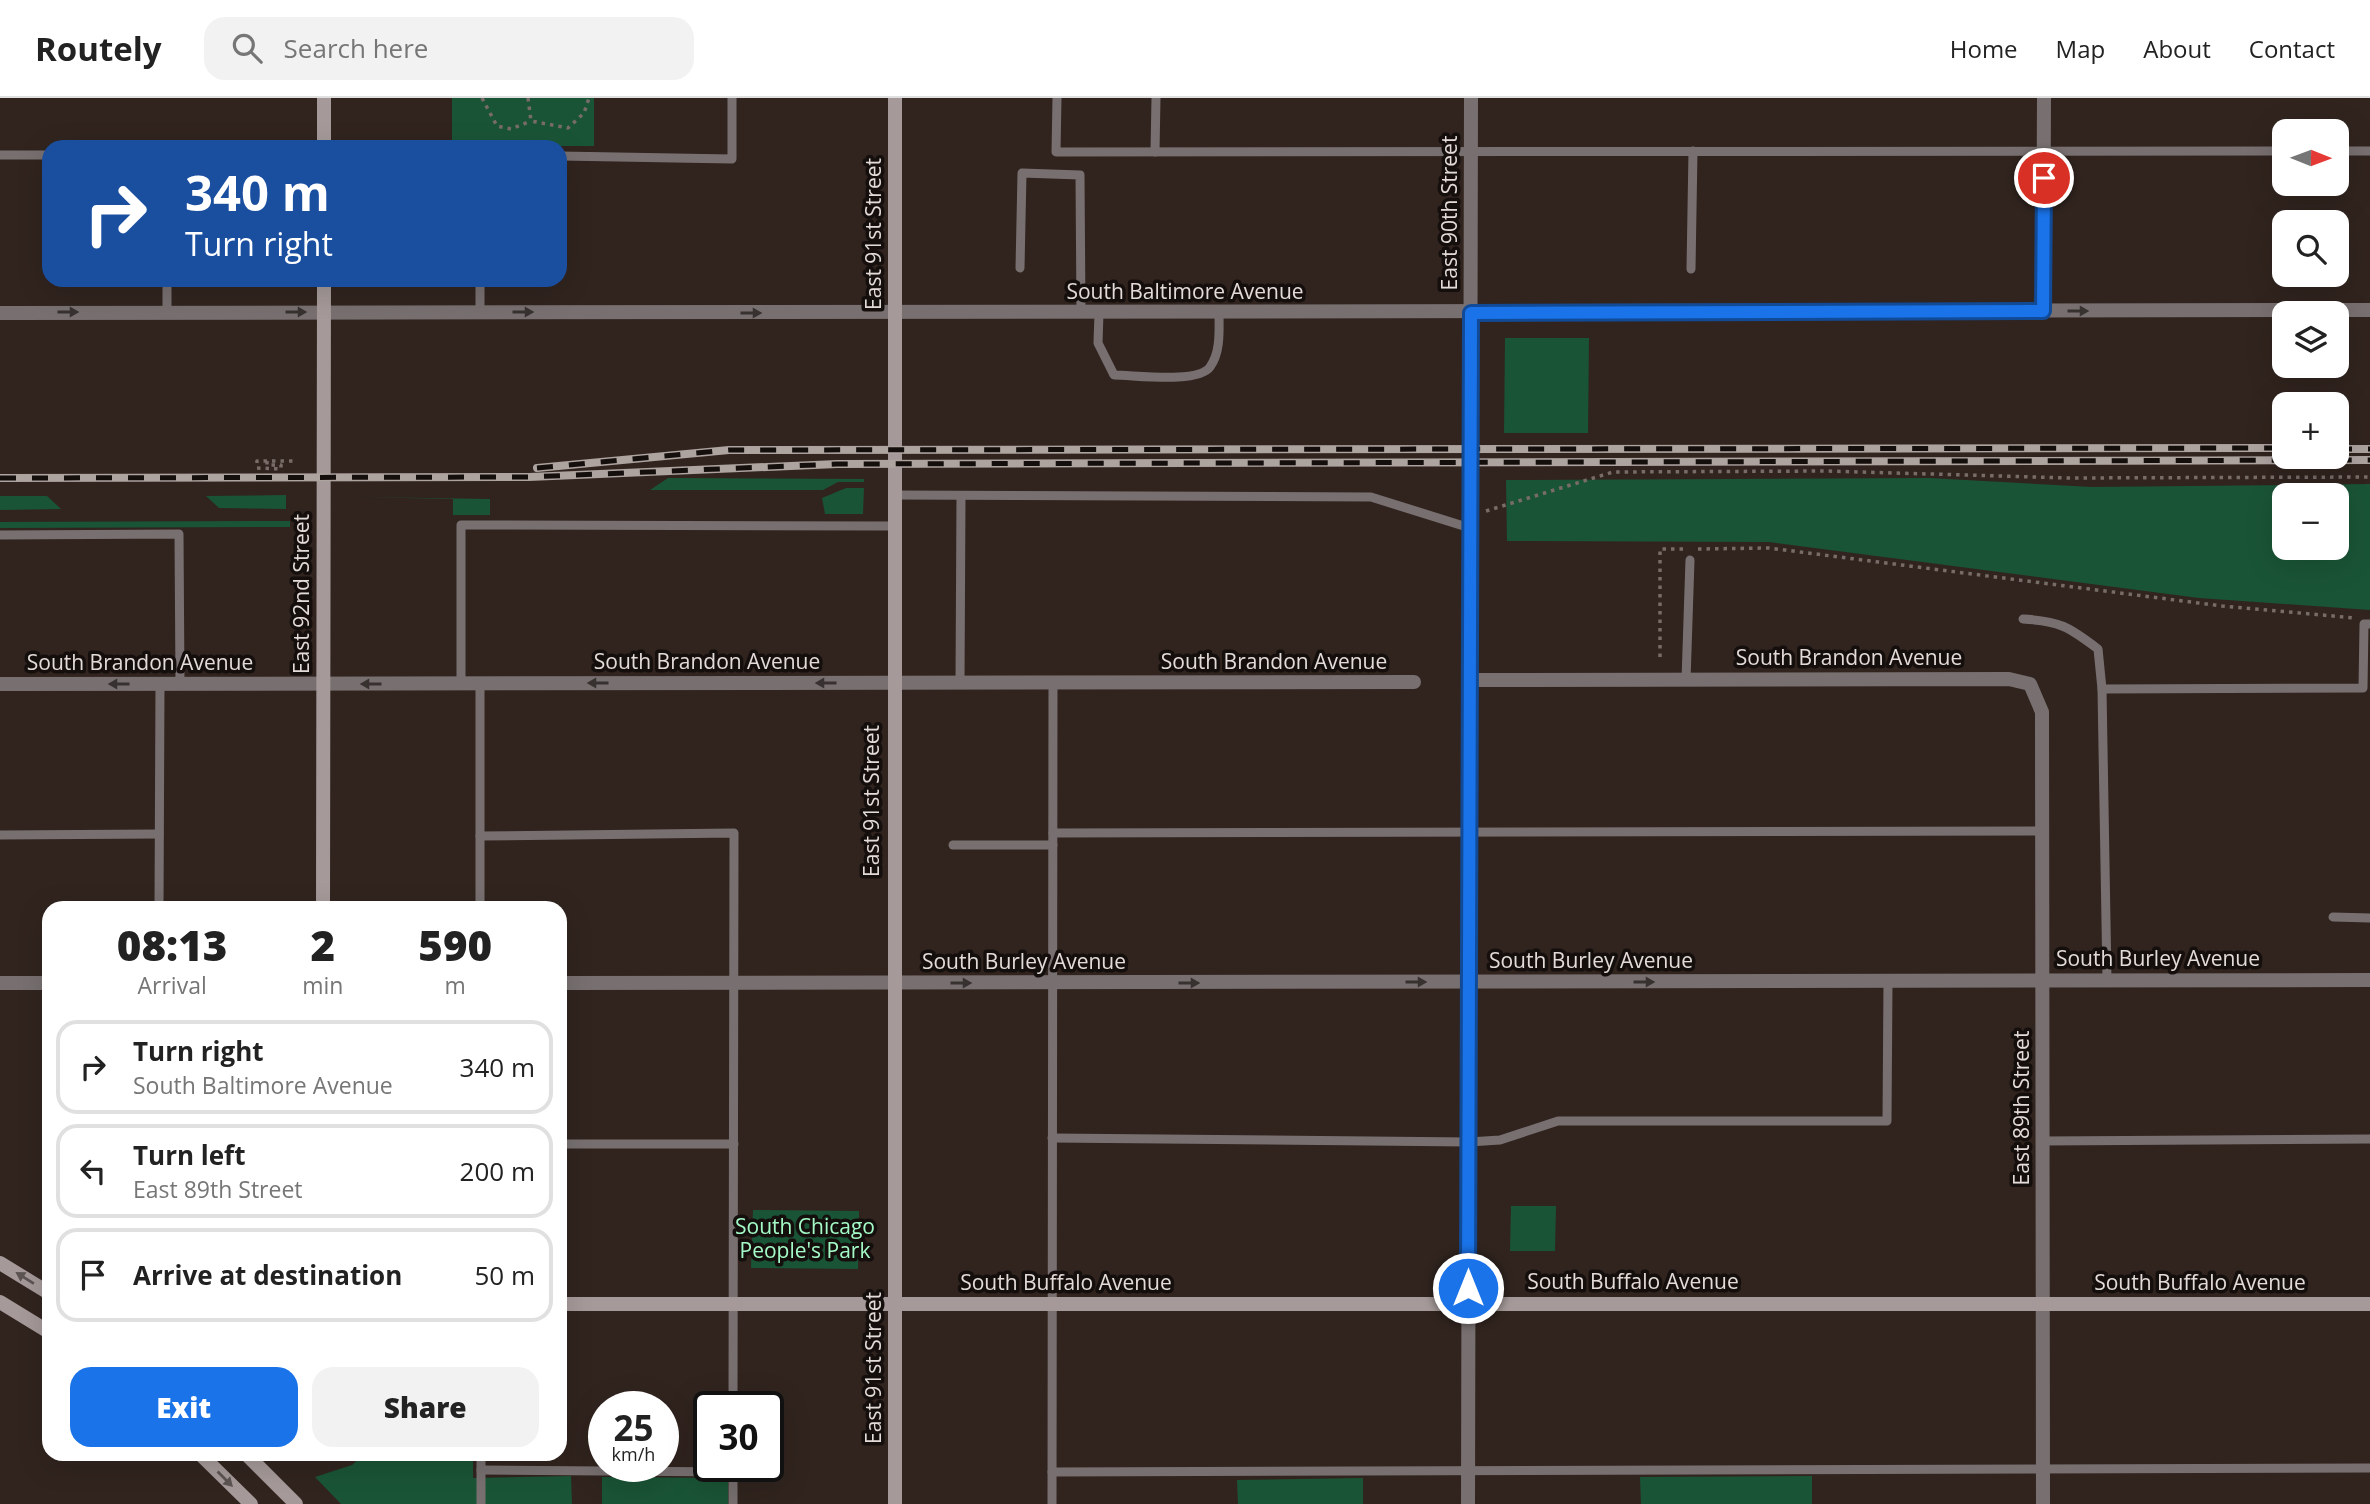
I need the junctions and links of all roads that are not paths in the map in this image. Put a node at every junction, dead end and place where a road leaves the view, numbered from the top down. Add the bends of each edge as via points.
1 (324, 98) edge
2 (732, 98) edge
3 (895, 98) edge
4 (1057, 98) edge
5 (1156, 98) edge
6 (1471, 98) edge
7 (2044, 98) edge
8 (324, 140) edge
9 (1693, 151) junction
10 (2044, 151) junction
11 (2272, 151) edge
12 (2349, 151) edge
13 (2370, 151) edge
14 (1155, 152) junction
15 (1471, 152) junction
16 (0, 155) edge
17 (42, 155) edge
18 (567, 156) edge
19 (1020, 268) dead end
20 (1691, 269) dead end
21 (167, 287) edge
22 (324, 287) edge
23 (480, 287) edge
24 (2370, 310) edge
25 (2043, 311) junction
26 (167, 312) junction
27 (324, 312) junction
28 (480, 312) junction
29 (0, 313) edge
30 (895, 313) junction
31 (1081, 313) junction
32 (1099, 313) junction
33 (1219, 313) junction
34 (1471, 313) junction
35 (894, 495) junction
36 (961, 496) junction
37 (1470, 522) junction
38 (894, 526) junction
39 (0, 535) edge
40 (1689, 559) dead end
41 (2023, 619) dead end
42 (2367, 624) edge
43 (1470, 680) junction
44 (1686, 680) junction
45 (1415, 682) dead end
46 (461, 683) junction
47 (894, 683) junction
48 (960, 683) junction
49 (1053, 683) junction
50 (0, 684) edge
51 (160, 684) junction
52 (180, 684) junction
53 (323, 684) junction
54 (480, 684) junction
55 (2102, 688) junction
56 (2042, 712) joint
57 (2042, 831) junction
58 (1053, 833) junction
59 (1469, 833) junction
60 (159, 834) junction
61 (0, 835) edge
62 (480, 836) junction
63 (954, 845) dead end
64 (1053, 845) junction
65 (159, 901) edge
66 (323, 901) edge
67 (481, 901) edge
68 (2333, 918) dead end
69 (2370, 918) edge
70 (2107, 980) junction
71 (2370, 980) edge
72 (1888, 981) junction
73 (2042, 981) junction
74 (1469, 982) junction
75 (0, 983) edge
76 (42, 983) edge
77 (1053, 983) junction
78 (567, 984) edge
79 (733, 984) junction
80 (893, 984) junction
81 (1052, 1138) junction
82 (2370, 1139) edge
83 (2043, 1141) junction
84 (1469, 1142) junction
85 (567, 1144) edge
86 (734, 1144) junction
87 (0, 1263) edge
88 (42, 1289) edge
89 (0, 1302) edge
90 (1468, 1303) junction
91 (567, 1304) edge
92 (733, 1304) junction
93 (895, 1304) junction
94 (2043, 1304) junction
95 (2370, 1304) edge
96 (1053, 1305) junction
97 (42, 1328) edge
98 (733, 1391) edge
99 (207, 1461) edge
100 (253, 1461) edge
101 (481, 1461) edge
102 (2370, 1468) edge
103 (693, 1469) edge
104 (481, 1470) junction
105 (1468, 1470) junction
106 (2043, 1470) junction
107 (1052, 1472) junction
108 (733, 1482) edge
109 (251, 1504) edge
110 (296, 1504) edge
111 (481, 1504) edge
112 (733, 1504) edge
113 (895, 1504) edge
114 (1052, 1504) edge
115 (1468, 1504) edge
116 (2043, 1504) edge

1 - 8 street
2 - 18 lane via 732,159
3 - 30 street, East 91st Street
4 - 14 lane via 1056,152
5 - 14 lane
6 - 15 street, East 90th Street
7 - 10 street
9 - 10 lane
9 - 15 lane
9 - 20 lane
10 - 11 lane
10 - 25 street
12 - 13 lane
14 - 15 lane
15 - 34 street, East 90th Street
16 - 17 lane
19 - 31 lane via 1021,173 1080,175
21 - 26 lane
22 - 27 street, East 92nd Street
23 - 28 lane
25 -> 24 street, South Baltimore Avenue
25 - 34 street, South Baltimore Avenue
26 -> 27 street, South Baltimore Avenue
29 -> 26 street, South Baltimore Avenue
27 - 28 street, South Baltimore Avenue
27 - 53 street, East 92nd Street
28 -> 30 street, South Baltimore Avenue
30 - 31 street, South Baltimore Avenue
30 - 35 street, East 91st Street
31 - 32 street, South Baltimore Avenue
32 - 33 street, South Baltimore Avenue
32 - 33 lane via 1098,343 1114,375 1197,377 1210,367 1218,345
33 - 34 street, South Baltimore Avenue
34 - 37 street, East 90th Street
35 - 36 lane
35 - 38 street, East 91st Street
36 - 37 lane via 1371,497
36 - 48 lane
37 - 43 street, East 90th Street
38 - 46 lane via 461,525
38 - 47 street, East 91st Street
39 - 52 lane via 179,534
40 - 44 lane
41 - 55 lane via 2053,621 2098,649
42 - 55 lane via 2363,688
43 - 44 street, South Brandon Avenue
43 - 59 street, East 90th Street
44 - 56 street, South Brandon Avenue via 2009,679 2030,684
45 - 49 street, South Brandon Avenue
46 -> 53 street, South Brandon Avenue
46 - 54 street, South Brandon Avenue
47 - 48 street, South Brandon Avenue
47 -> 54 street, South Brandon Avenue
47 - 80 street, East 91st Street
48 - 49 street, South Brandon Avenue
49 - 58 lane
51 -> 50 street, South Brandon Avenue
51 - 52 street, South Brandon Avenue
51 - 60 lane
52 - 53 street, South Brandon Avenue
53 - 66 street, East 92nd Street
54 - 62 lane
55 - 70 lane
56 - 57 street, East 89th Street
57 - 59 lane
57 - 73 street, East 89th Street
58 - 59 lane
58 - 64 lane
59 - 74 street, East 90th Street
60 - 61 lane
60 - 65 lane
62 - 67 lane
62 - 79 lane via 734,833
63 - 64 lane
64 - 77 lane
68 - 69 lane
70 - 71 street, South Burley Avenue
70 - 73 street, South Burley Avenue
72 - 73 street, South Burley Avenue
74 -> 72 street, South Burley Avenue
72 - 84 lane via 1887,1121 1558,1121 1500,1140
73 - 83 street, East 89th Street
77 -> 74 street, South Burley Avenue
74 - 84 street, East 90th Street
75 - 76 street
80 -> 77 street, South Burley Avenue
77 - 81 lane
78 - 79 street, South Burley Avenue
79 - 80 street, South Burley Avenue
79 - 86 lane
80 - 93 street, East 91st Street
81 - 84 lane
81 - 96 lane
82 - 83 lane
83 - 94 street, East 89th Street
84 - 90 street, East 90th Street
85 - 86 lane
86 - 92 lane
88 -> 87 street
89 - 97 street
90 - 94 street, South Buffalo Avenue
90 - 96 street, South Buffalo Avenue
90 - 105 street, East 90th Street
91 - 92 street, South Buffalo Avenue
92 - 93 street, South Buffalo Avenue
92 - 98 lane
93 - 96 street, South Buffalo Avenue
93 - 113 street, East 91st Street
94 - 95 street, South Buffalo Avenue
94 - 106 street, East 89th Street
96 - 107 lane
99 -> 109 street
100 - 110 street
101 - 104 lane
102 - 106 lane
103 - 104 lane
104 - 111 lane
105 - 106 lane
105 - 107 lane
105 - 115 street, East 90th Street
106 - 116 street, East 89th Street
107 - 114 lane
108 - 112 lane

